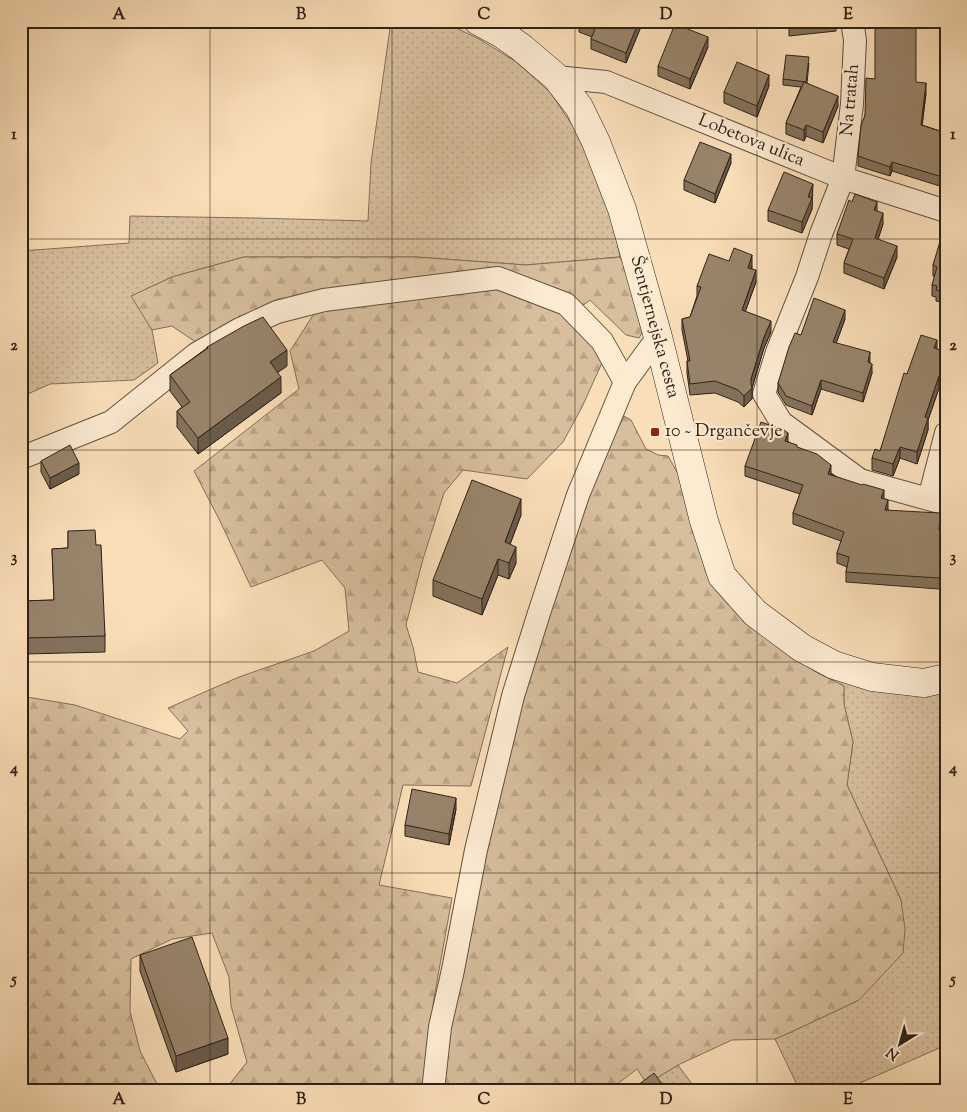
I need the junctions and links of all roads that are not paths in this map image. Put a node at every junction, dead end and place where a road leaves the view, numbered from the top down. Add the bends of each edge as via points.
1 (478, 21) edge
2 (852, 21) edge
3 (556, 77) junction
4 (843, 178) junction
5 (946, 210) edge
6 (658, 338) junction
7 (625, 382) junction
8 (946, 434) edge
9 (21, 458) edge
10 (937, 501) edge
11 (946, 678) edge
12 (433, 1091) edge

1 - 3 main road, Šentjernejska cesta via 522,48
2 - 4 street, Na tratah via 855,40 852,104
3 - 4 street, Lobetova ulica via 606,82
3 - 6 main road, Šentjernejska cesta via 579,107 596,142 619,201
4 - 5 street, Lobetova ulica
4 - 10 street, Na tratah via 764,394 781,422 860,480
6 - 7 street
6 - 11 main road, Šentjernejska cesta via 704,521 722,576 755,613 802,648 834,665 872,677 924,683
7 - 9 street via 602,341 566,304 498,278 324,300 277,312 196,354 111,422
7 - 12 street via 578,495 513,696 476,850 440,1027
8 - 10 street

